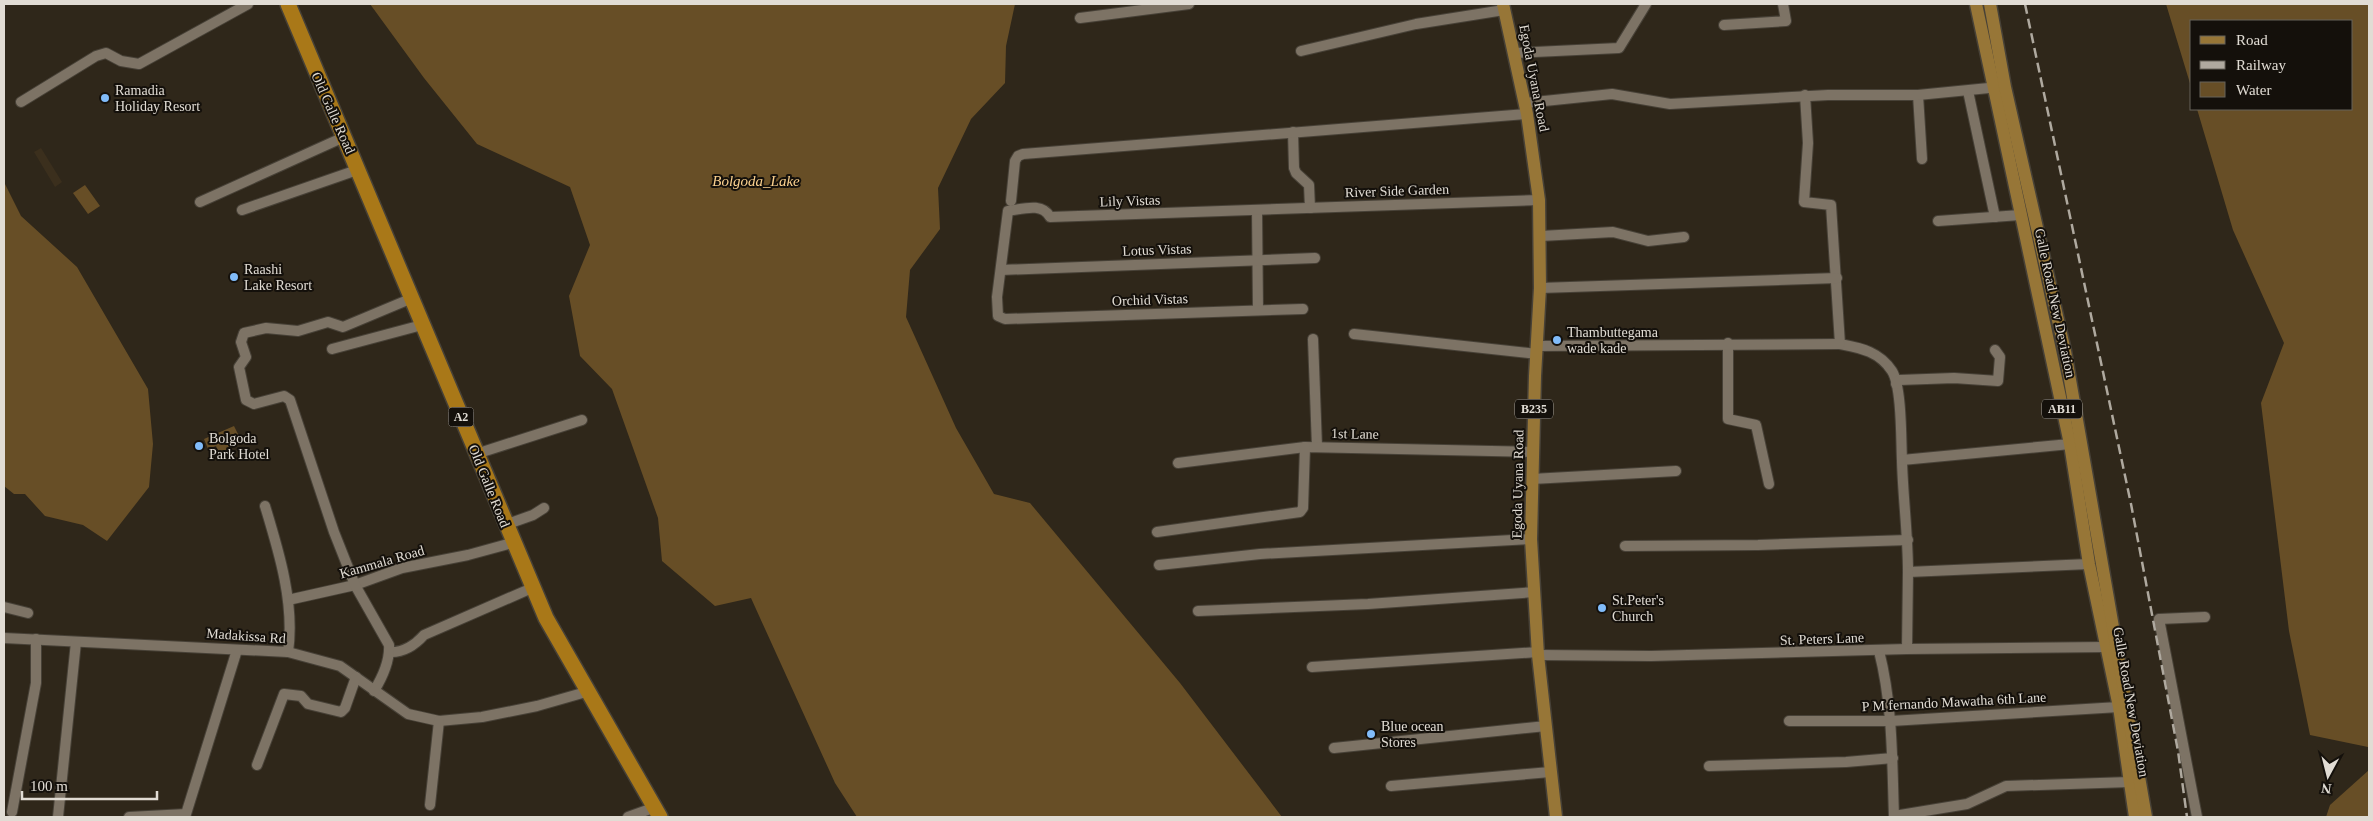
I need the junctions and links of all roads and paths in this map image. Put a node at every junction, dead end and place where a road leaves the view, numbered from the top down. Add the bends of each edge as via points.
1 (248, 4) edge
2 (288, 4) edge
3 (1188, 4) edge
4 (1646, 4) edge
5 (1783, 4) edge
6 (1976, 4) edge
7 (1990, 4) edge
8 (1503, 7) edge
9 (1080, 18) dead end
10 (1724, 25) dead end
11 (1301, 51) dead end
12 (1514, 53) junction
13 (1999, 87) junction
14 (1968, 91) junction
15 (1805, 95) junction
16 (1918, 95) junction
17 (21, 102) dead end
18 (1526, 109) junction
19 (1293, 132) junction
20 (344, 136) junction
21 (1922, 159) dead end
22 (357, 170) junction
23 (1539, 200) junction
24 (200, 202) dead end
25 (1010, 206) junction
26 (1310, 208) junction
27 (242, 210) dead end
28 (1257, 210) junction
29 (2020, 215) junction
30 (1995, 218) junction
31 (1938, 221) dead end
32 (1541, 236) junction
33 (1684, 237) dead end
34 (1315, 258) dead end
35 (1257, 260) junction
36 (1001, 270) junction
37 (1837, 278) junction
38 (1540, 288) junction
39 (410, 299) junction
40 (1303, 309) dead end
41 (1258, 310) junction
42 (422, 326) junction
43 (1354, 334) dead end
44 (1314, 339) dead end
45 (1728, 343) junction
46 (1840, 344) junction
47 (332, 349) dead end
48 (1536, 350) junction
49 (1995, 350) dead end
50 (1896, 384) junction
51 (582, 420) dead end
52 (2070, 444) junction
53 (1305, 447) junction
54 (1318, 447) junction
55 (1533, 452) junction
56 (476, 454) junction
57 (1902, 460) junction
58 (1178, 463) dead end
59 (1676, 471) dead end
60 (1532, 479) junction
61 (1769, 484) dead end
62 (265, 506) dead end
63 (544, 508) dead end
64 (505, 526) junction
65 (1157, 532) dead end
66 (1532, 539) junction
67 (1908, 540) junction
68 (512, 543) junction
69 (1625, 546) dead end
70 (1159, 564) dead end
71 (2088, 564) junction
72 (1908, 572) junction
73 (356, 585) junction
74 (532, 588) junction
75 (1535, 592) junction
76 (288, 600) junction
77 (4, 607) edge
78 (1198, 611) dead end
79 (28, 613) dead end
80 (2205, 617) dead end
81 (4, 638) edge
82 (36, 639) junction
83 (76, 642) junction
84 (2106, 647) junction
85 (1907, 649) junction
86 (237, 650) junction
87 (1879, 651) junction
88 (288, 652) junction
89 (390, 652) junction
90 (1538, 654) junction
91 (1312, 667) dead end
92 (356, 677) junction
93 (374, 691) junction
94 (586, 692) junction
95 (2119, 707) junction
96 (439, 721) junction
97 (1790, 721) dead end
98 (1892, 721) junction
99 (1546, 726) junction
100 (1334, 748) dead end
101 (1893, 758) junction
102 (257, 765) dead end
103 (1709, 766) dead end
104 (1550, 772) junction
105 (2130, 782) junction
106 (1391, 786) dead end
107 (430, 805) dead end
108 (12, 812) dead end
109 (656, 813) edge
110 (1894, 816) edge
111 (58, 817) edge
112 (128, 817) edge
113 (628, 817) edge
114 (1556, 817) edge
115 (2135, 817) edge
116 (2146, 817) edge
117 (2197, 817) edge

1 - 17 street via 138,64 121,61 106,53 96,56
2 - 20 highway, Old Galle Road / A2
3 - 9 street
4 - 12 street via 1619,48
5 - 10 street via 1786,21
6 - 13 main road, Galle Road New Deviation / AB11
7 - 13 main road, Galle Road New Deviation / AB11
8 - 11 street
8 - 12 main road, Egoda Uyana Road / B235
12 - 18 main road, Egoda Uyana Road / B235
13 - 14 street
13 - 29 main road, Galle Road New Deviation / AB11
13 - 116 main road, Galle Road New Deviation / AB11 via 2065,351
14 - 16 street
14 - 30 street
15 - 16 street
15 - 18 street via 1670,104 1612,94
15 - 37 street via 1808,143 1804,202 1831,205
16 - 21 street
18 - 19 street
18 - 23 main road, Egoda Uyana Road / B235
19 - 25 street via 1024,154 1015,161
19 - 26 street via 1294,168 1309,185
20 - 22 highway, Old Galle Road / A2
20 - 24 street
22 - 27 street
22 - 39 highway, Old Galle Road / A2
23 - 26 street, River Side Garden
23 - 32 main road, Egoda Uyana Road / B235
25 - 28 street, Lily Vistas via 1041,208 1050,217
25 - 36 street
26 - 28 street, River Side Garden
28 - 35 street
29 - 30 street
29 - 52 main road, Galle Road New Deviation / AB11
30 - 31 street
32 - 33 street via 1612,232 1648,242
32 - 38 main road, Egoda Uyana Road / B235
34 - 35 street, Lotus Vistas
35 - 36 street, Lotus Vistas
35 - 41 street
36 - 41 street, Orchid Vistas via 998,316 1005,319
37 - 38 street
37 - 46 street
38 - 48 main road, Egoda Uyana Road / B235
39 - 42 highway, Old Galle Road / A2
39 - 73 street via 343,327 328,322 298,331 266,328 242,336 246,357 239,367 246,400 254,404 284,396 290,400 334,532
40 - 41 street, Orchid Vistas
42 - 47 street
42 - 56 highway, Old Galle Road / A2
43 - 48 street
44 - 54 street
45 - 46 street
45 - 48 street
45 - 61 street via 1728,419 1756,425
46 - 50 street via 1869,349 1892,371
48 - 55 main road, Egoda Uyana Road / B235
49 - 50 street via 2000,357 1998,381 1924,379 1900,380
50 - 57 street
51 - 56 street
52 - 57 street
52 - 71 main road, Galle Road New Deviation / AB11
53 - 54 street, 1st Lane
53 - 58 street, 1st Lane
53 - 65 street via 1303,508 1300,512
54 - 55 street, 1st Lane
55 - 60 main road, Egoda Uyana Road / B235
56 - 64 highway, Old Galle Road / A2
57 - 67 street
59 - 60 street
60 - 66 main road, Egoda Uyana Road / B235
62 - 76 street
63 - 64 street
64 - 68 highway, Old Galle Road / A2
66 - 70 street via 1260,554
66 - 75 main road, Egoda Uyana Road / B235
67 - 69 street
67 - 72 street
68 - 73 street, Kammala Road via 402,568
68 - 74 highway, Old Galle Road / A2
71 - 72 street
71 - 84 main road, Galle Road New Deviation / AB11
72 - 85 street
73 - 76 street, Kammala Road
73 - 89 street
74 - 89 street via 424,635 396,653
74 - 94 highway, Old Galle Road / A2
75 - 78 street via 1368,604
75 - 90 main road, Egoda Uyana Road / B235
76 - 88 street
77 - 79 street
80 - 117 street via 2159,619
81 - 82 street, Madakissa Rd
82 - 83 street, Madakissa Rd
82 - 108 street via 36,683
83 - 86 street, Madakissa Rd
83 - 111 street
84 - 85 street, St. Peters Lane
84 - 95 main road, Galle Road New Deviation / AB11
85 - 87 street, St. Peters Lane
86 - 88 street, Madakissa Rd
86 - 112 street via 186,814
87 - 90 street, St. Peters Lane via 1661,656
87 - 98 street
88 - 92 street, Madakissa Rd via 340,666
89 - 93 street
90 - 91 street, St. Peters Lane
90 - 99 main road, Egoda Uyana Road / B235
92 - 93 street, Madakissa Rd
92 - 102 street via 341,712 308,704 301,696 284,694
93 - 96 street, Madakissa Rd via 408,714
94 - 96 street, Madakissa Rd via 492,716
94 - 109 highway, Old Galle Road / A2
95 - 98 street, P M fernando Mawatha 6th Lane
95 - 105 main road, Galle Road New Deviation / AB11
96 - 107 street
97 - 98 street, P M fernando Mawatha 6th Lane
98 - 101 street
99 - 100 street
99 - 104 main road, Egoda Uyana Road / B235
101 - 103 street
101 - 110 street
104 - 106 street
104 - 114 main road, Egoda Uyana Road / B235
105 - 110 street via 2006,786 1967,804
105 - 115 main road, Galle Road New Deviation / AB11
109 - 113 street

